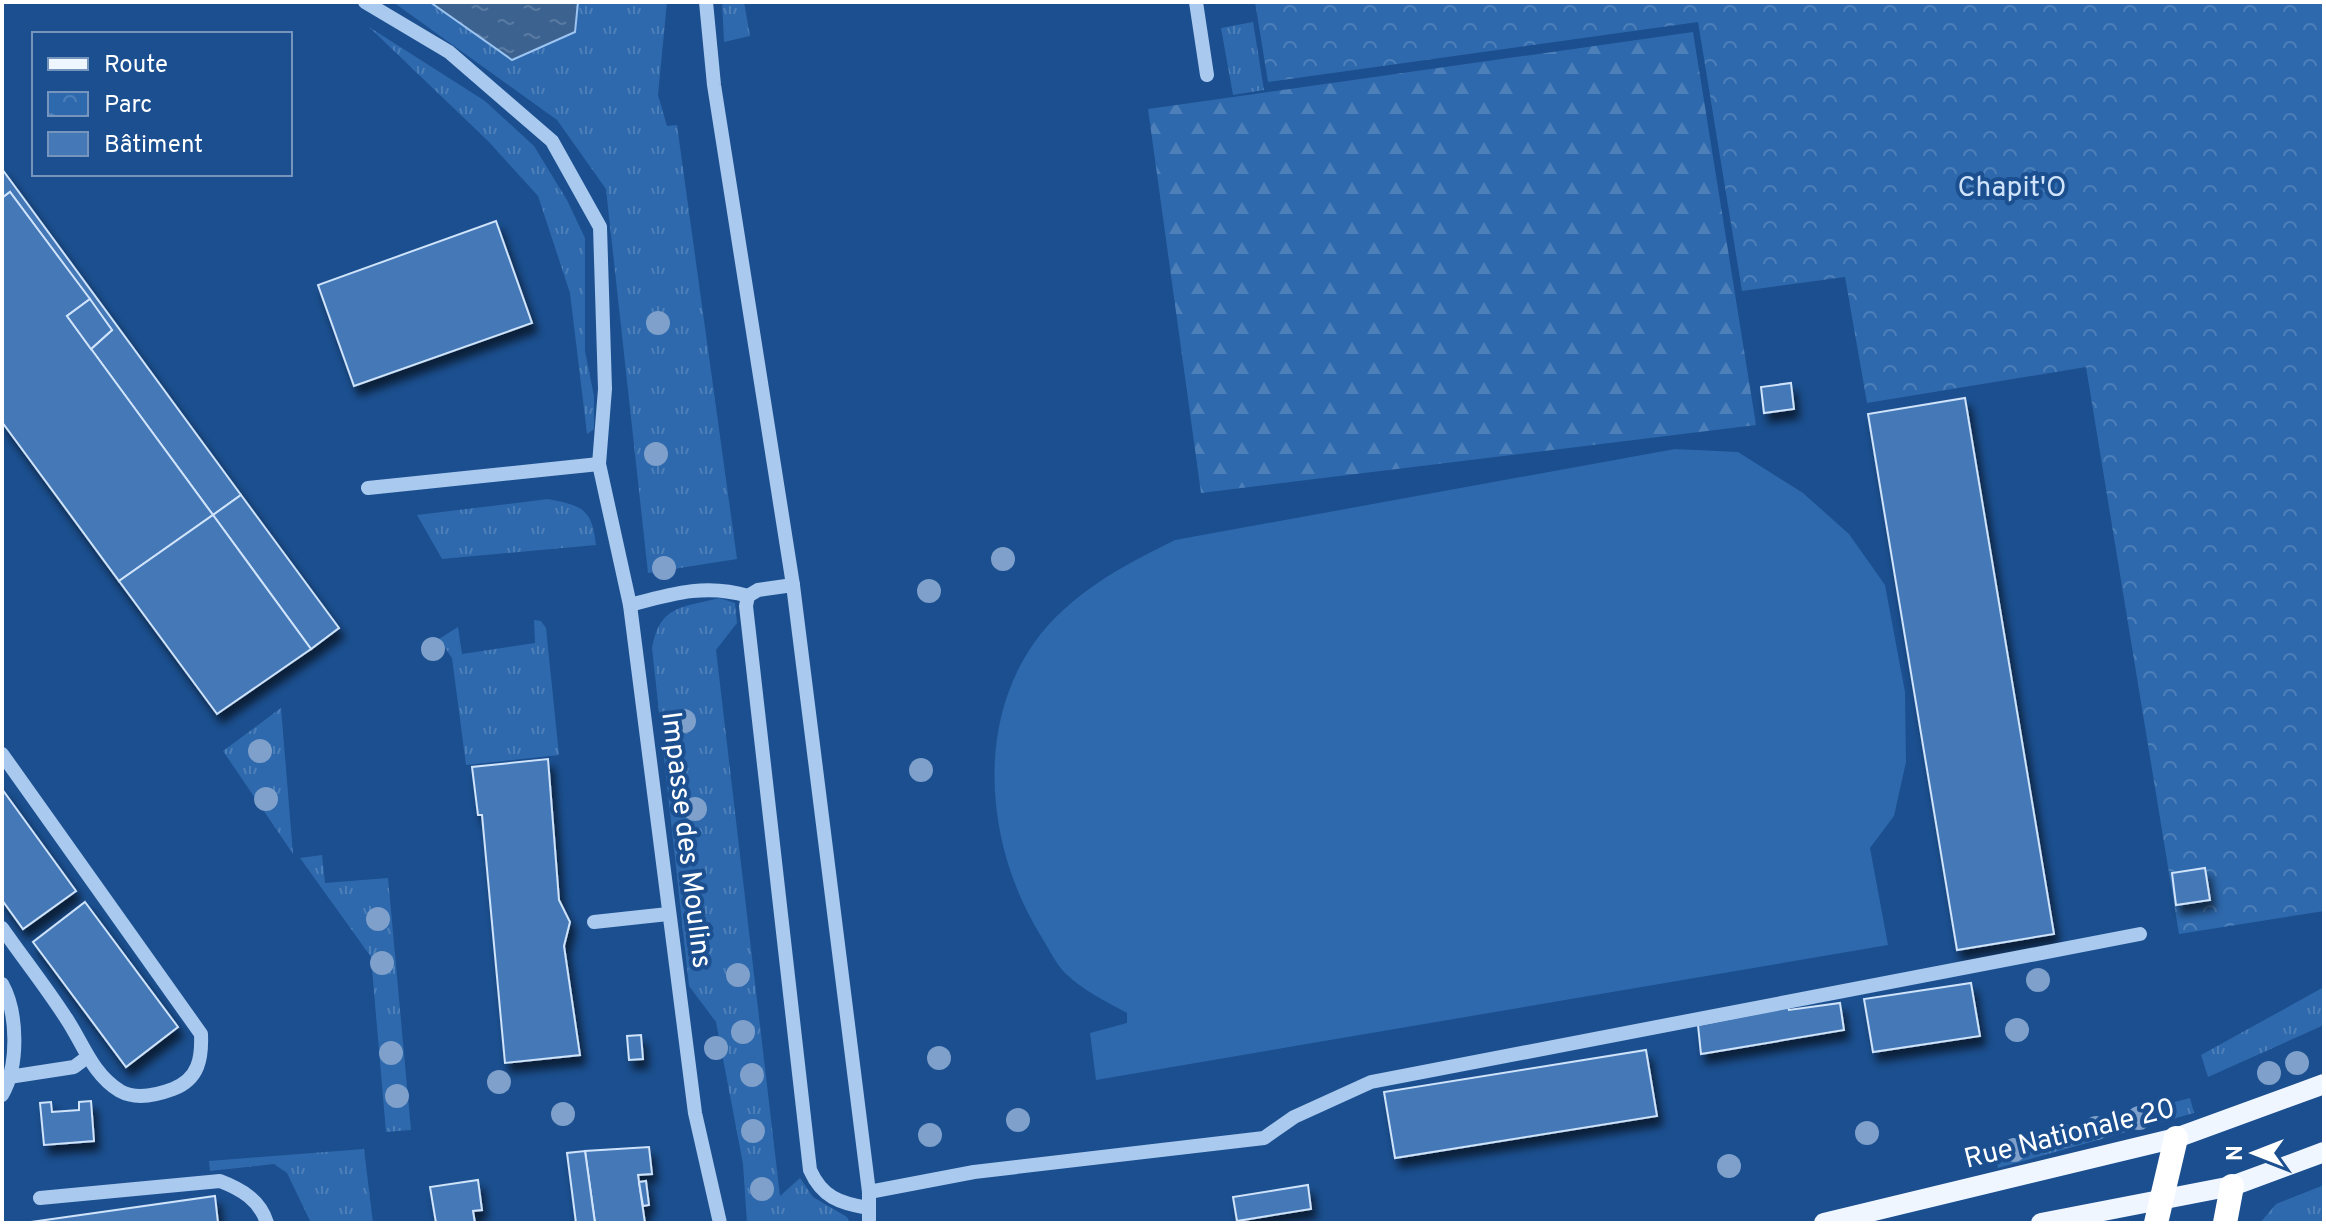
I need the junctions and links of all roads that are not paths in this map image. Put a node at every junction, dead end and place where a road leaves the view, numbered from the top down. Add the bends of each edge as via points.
1 (365, 2) edge
2 (706, 2) edge
3 (1196, 2) edge
4 (1207, 75) dead end
5 (599, 464) junction
6 (368, 488) dead end
7 (793, 585) junction
8 (748, 596) junction
9 (630, 605) junction
10 (2, 754) edge
11 (668, 914) junction
12 (594, 922) dead end
13 (2, 928) edge
14 (2140, 934) dead end
15 (2, 984) edge
16 (86, 1058) junction
17 (9, 1077) junction
18 (2324, 1084) edge
19 (2, 1095) edge
20 (2176, 1138) junction
21 (2324, 1152) edge
22 (2232, 1186) junction
23 (869, 1192) junction
24 (40, 1198) dead end
25 (2158, 1212) edge
26 (868, 1216) edge
27 (267, 1223) edge
28 (720, 1223) edge
29 (1824, 1223) edge
30 (2041, 1223) edge
31 (2225, 1223) edge

1 - 5 street, Impasse des Moulins via 449,52 552,141 589,204 600,227 605,389
2 - 7 street via 714,85
3 - 4 street
5 - 6 street
5 - 9 street, Impasse des Moulins
7 - 8 street
7 - 23 street
8 - 9 street via 695,589
8 - 26 street via 810,1170 817,1187 829,1197
9 - 11 street, Impasse des Moulins
10 - 16 street via 201,1034 202,1059 191,1077 152,1095 119,1090
11 - 12 street
11 - 28 street, Impasse des Moulins via 695,1113
13 - 16 street via 68,1020
14 - 23 street via 1371,1082 1294,1117 1264,1138 974,1172
15 - 17 street via 14,1032
16 - 17 street via 74,1067
17 - 19 street
18 - 20 main road, Rue Nationale 20
20 - 25 highway
20 - 29 main road, Rue Nationale 20
21 - 22 main road
22 - 25 main road
22 - 31 highway
23 - 26 street
24 - 27 street via 220,1181 244,1190
25 - 30 main road

